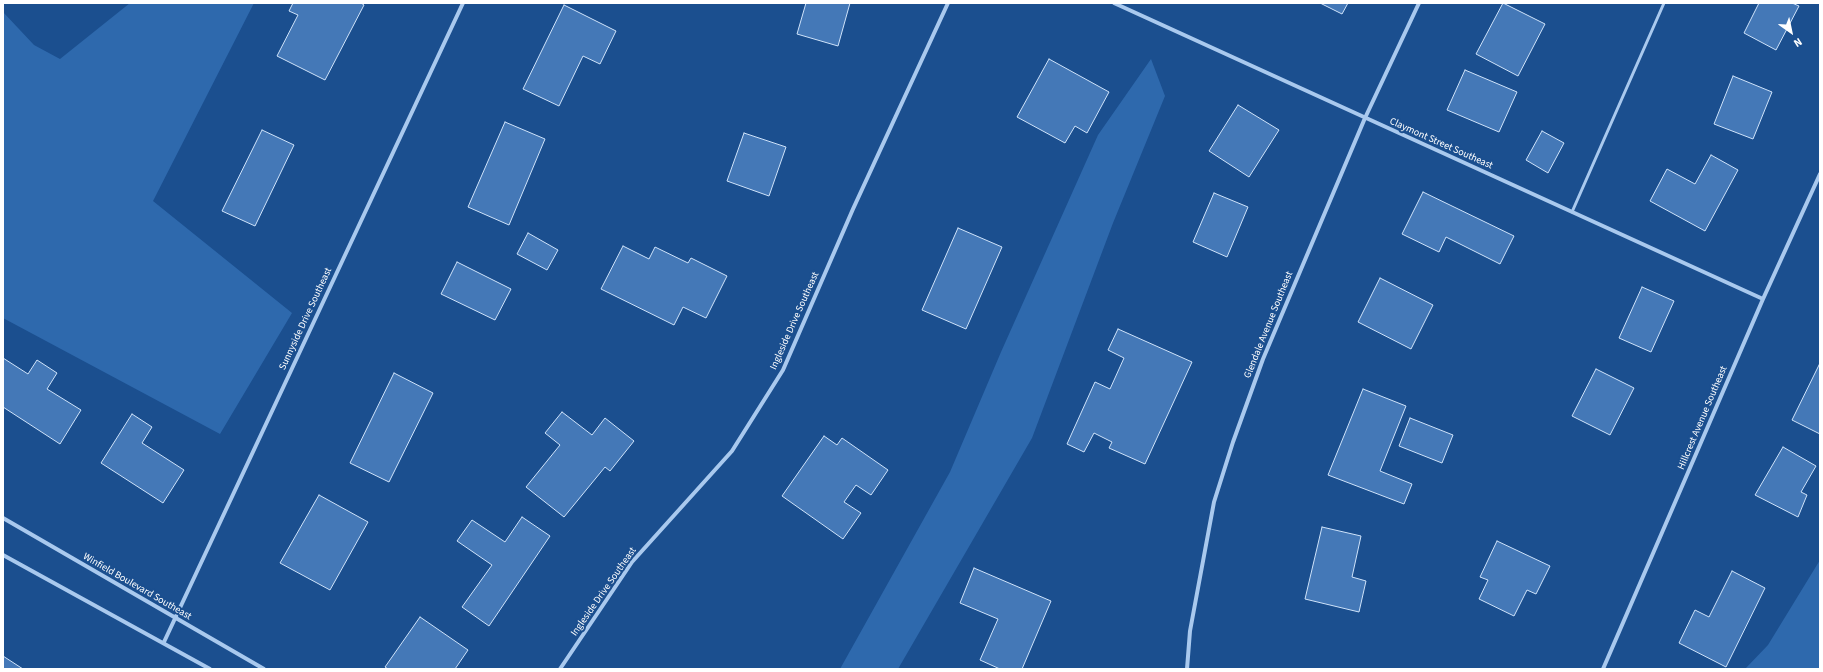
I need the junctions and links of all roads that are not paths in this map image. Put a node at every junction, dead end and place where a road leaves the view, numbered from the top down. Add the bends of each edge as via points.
1 (463, 3) edge
2 (948, 3) edge
3 (1114, 3) edge
4 (1419, 3) edge
5 (1664, 3) edge
6 (1365, 118) junction
7 (1820, 174) edge
8 (1572, 212) junction
9 (1763, 299) junction
10 (3, 518) edge
11 (3, 555) edge
12 (175, 618) junction
13 (164, 642) junction
14 (210, 669) edge
15 (264, 669) edge
16 (560, 669) edge
17 (1186, 669) edge
18 (1603, 669) edge

1 - 12 street, Sunnyside Drive Southeast
2 - 16 street, Ingleside Drive Southeast via 853,209 783,370 732,451 632,562
3 - 6 street, Claymont Street Southeast
4 - 6 street, Glendale Avenue Southeast
5 - 8 lane
6 - 8 street, Claymont Street Southeast
6 - 17 street, Glendale Avenue Southeast via 1262,359 1233,442 1214,502 1190,631
7 - 9 street, Hillcrest Avenue Southeast
8 - 9 street, Claymont Street Southeast
9 - 18 street, Hillcrest Avenue Southeast
10 - 12 street, Winfield Boulevard Southeast
11 - 13 street
12 - 13 street, Sunnyside Drive Southeast
12 - 15 street, Winfield Boulevard Southeast
13 - 14 street

